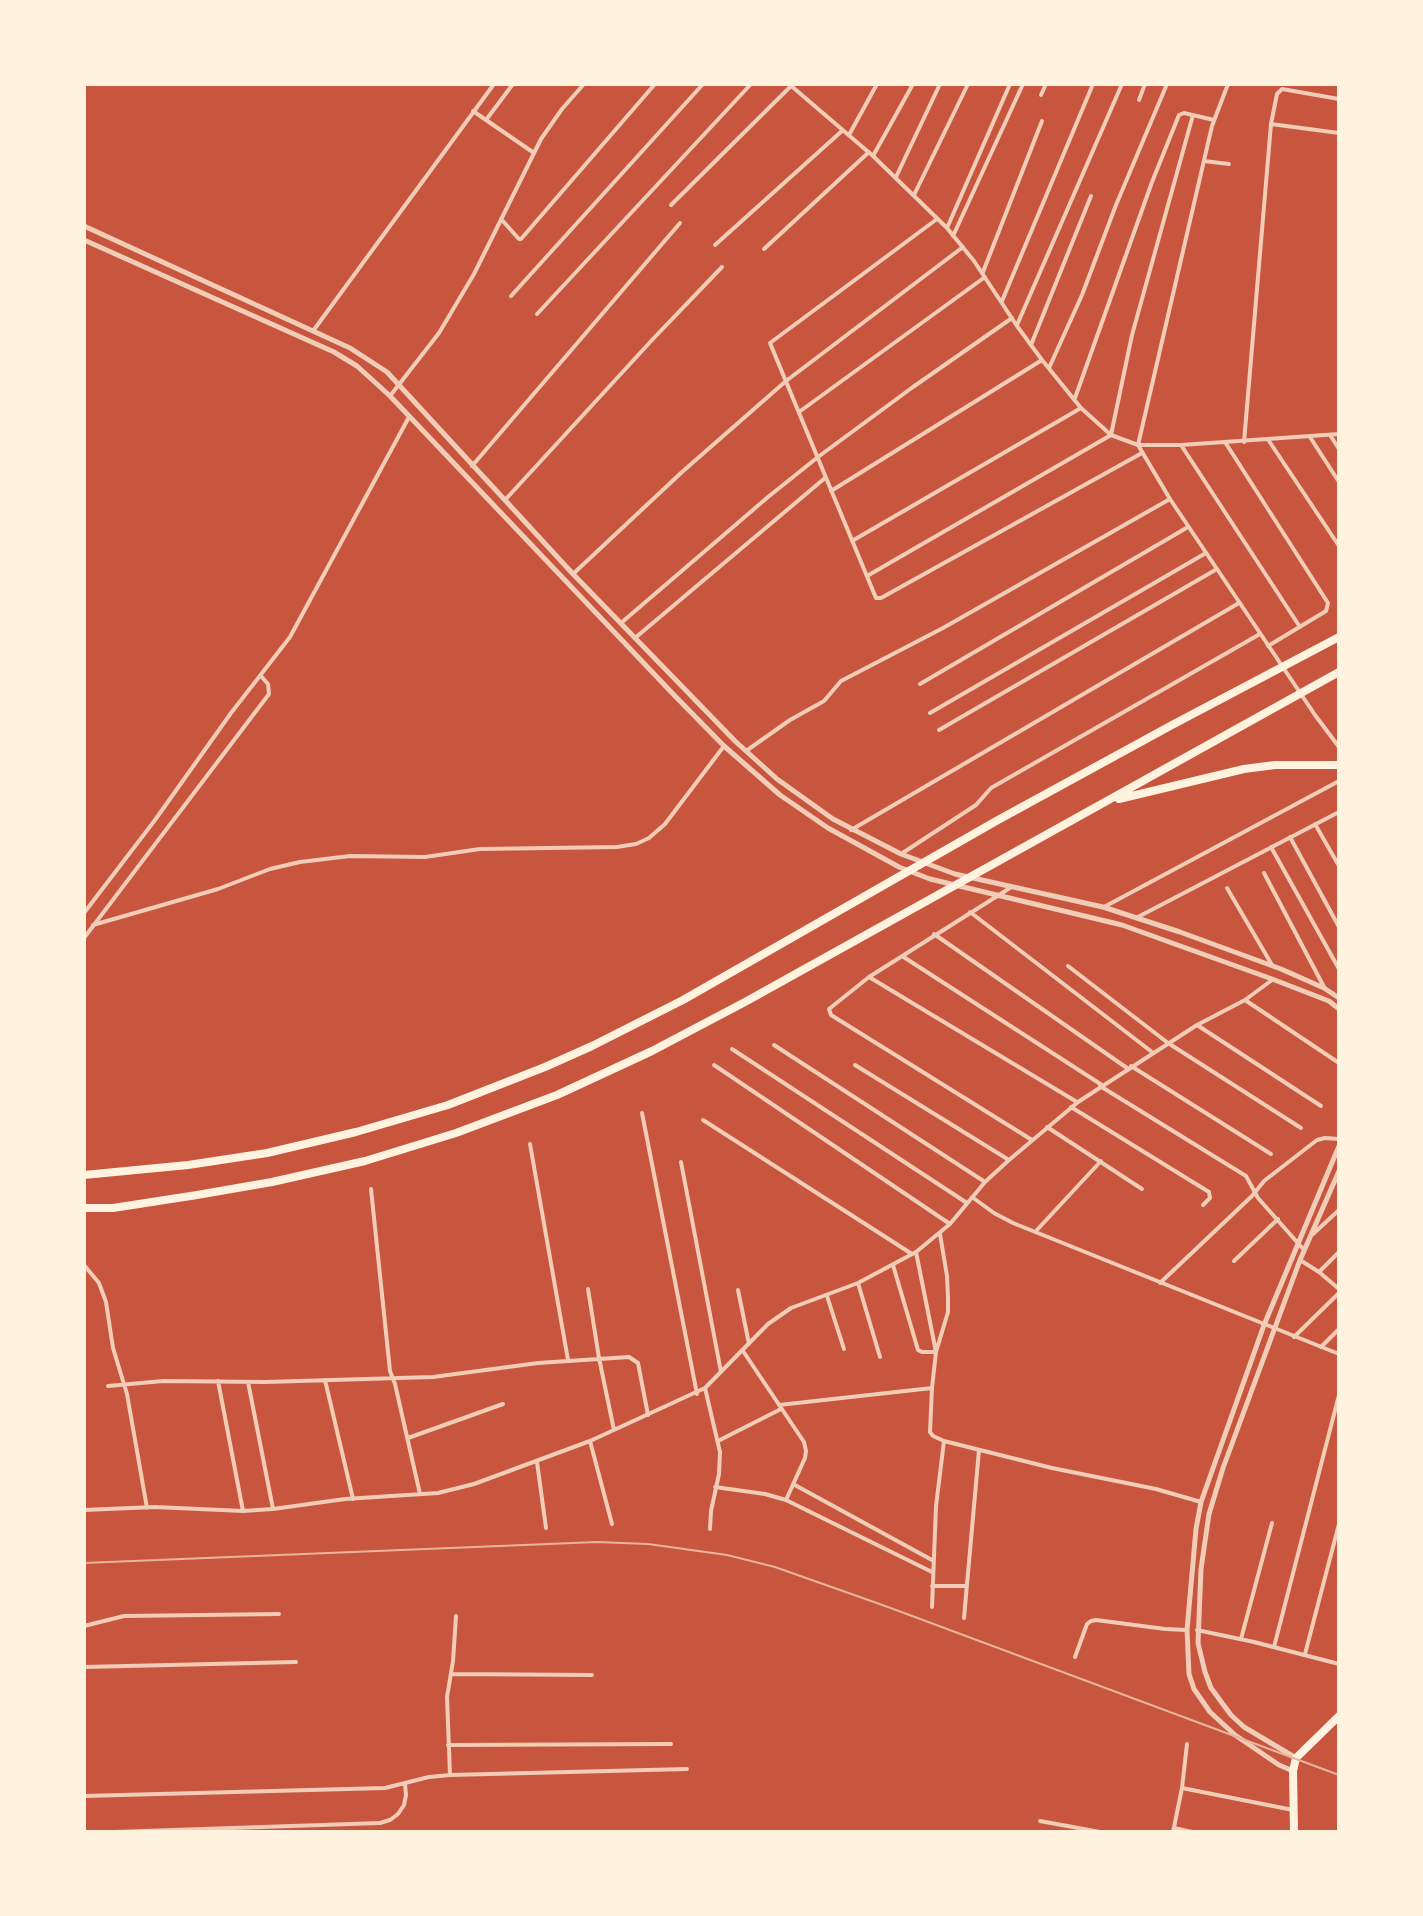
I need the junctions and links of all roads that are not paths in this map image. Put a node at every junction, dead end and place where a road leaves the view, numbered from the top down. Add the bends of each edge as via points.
1 (494, 84) edge
2 (513, 84) edge
3 (584, 84) edge
4 (655, 84) edge
5 (703, 84) edge
6 (751, 84) edge
7 (877, 84) edge
8 (913, 84) edge
9 (940, 84) edge
10 (968, 84) edge
11 (1010, 84) edge
12 (1023, 84) edge
13 (1046, 84) edge
14 (1093, 84) edge
15 (1122, 84) edge
16 (1145, 84) edge
17 (1167, 84) edge
18 (1228, 84) edge
19 (790, 85) edge
20 (1041, 95) dead end
21 (1339, 99) edge
22 (1139, 100) dead end
23 (473, 111) junction
24 (1193, 115) junction
25 (486, 120) junction
26 (1214, 120) junction
27 (1042, 121) dead end
28 (1271, 124) junction
29 (843, 130) junction
30 (1339, 133) edge
31 (849, 135) junction
32 (534, 153) junction
33 (871, 154) junction
34 (1204, 161) junction
35 (1229, 164) dead end
36 (896, 177) junction
37 (914, 195) junction
38 (1091, 196) dead end
39 (671, 205) dead end
40 (501, 219) junction
41 (937, 219) junction
42 (680, 223) dead end
43 (84, 226) edge
44 (947, 228) junction
45 (953, 236) junction
46 (84, 240) edge
47 (715, 245) dead end
48 (963, 248) junction
49 (764, 249) dead end
50 (722, 267) dead end
51 (984, 275) junction
52 (511, 296) dead end
53 (1002, 301) junction
54 (537, 314) dead end
55 (1012, 318) junction
56 (1017, 326) junction
57 (313, 331) junction
58 (1031, 346) junction
59 (1042, 360) junction
60 (1048, 368) junction
61 (786, 381) junction
62 (399, 383) junction
63 (390, 396) junction
64 (1074, 398) junction
65 (1081, 408) junction
66 (799, 412) junction
67 (409, 417) junction
68 (1339, 434) edge
69 (1111, 435) junction
70 (1330, 435) junction
71 (1310, 437) junction
72 (1269, 440) junction
73 (1225, 442) junction
74 (1244, 442) junction
75 (1138, 445) junction
76 (1181, 445) junction
77 (1339, 449) edge
78 (1142, 453) junction
79 (818, 458) junction
80 (472, 466) junction
81 (825, 477) junction
82 (1339, 482) edge
83 (831, 490) junction
84 (1170, 499) junction
85 (505, 500) junction
86 (1188, 527) junction
87 (852, 541) junction
88 (1339, 546) edge
89 (1206, 553) junction
90 (1217, 569) junction
91 (573, 574) junction
92 (867, 576) junction
93 (1239, 603) junction
94 (621, 623) junction
95 (1300, 627) junction
96 (1260, 634) junction
97 (1339, 637) edge
98 (635, 638) junction
99 (1268, 646) junction
100 (1339, 672) edge
101 (261, 676) junction
102 (920, 684) dead end
103 (930, 713) dead end
104 (939, 730) dead end
105 (724, 746) junction
106 (1339, 747) edge
107 (746, 751) junction
108 (1339, 765) edge
109 (1339, 781) edge
110 (1109, 802) junction
111 (1339, 812) edge
112 (1315, 824) junction
113 (851, 830) junction
114 (1290, 837) junction
115 (1271, 847) junction
116 (901, 854) junction
117 (1339, 866) edge
118 (1264, 873) dead end
119 (1010, 888) junction
120 (1227, 888) dead end
121 (997, 896) junction
122 (1103, 908) junction
123 (970, 912) junction
124 (84, 913) edge
125 (1135, 919) junction
126 (93, 925) junction
127 (1339, 927) edge
128 (934, 934) junction
129 (84, 938) edge
130 (902, 956) junction
131 (1068, 966) dead end
132 (1273, 966) junction
133 (1339, 969) edge
134 (869, 977) junction
135 (1272, 979) junction
136 (1324, 988) junction
137 (1339, 998) edge
138 (1245, 1000) junction
139 (1339, 1009) edge
140 (1197, 1025) junction
141 (1168, 1043) junction
142 (774, 1045) dead end
143 (732, 1049) dead end
144 (1152, 1053) junction
145 (1339, 1063) edge
146 (714, 1065) dead end
147 (855, 1065) dead end
148 (1129, 1067) junction
149 (1101, 1086) junction
150 (1078, 1102) junction
151 (1321, 1106) dead end
152 (1071, 1107) junction
153 (642, 1113) dead end
154 (703, 1120) dead end
155 (1047, 1127) junction
156 (1301, 1128) dead end
157 (1339, 1139) edge
158 (1032, 1140) junction
159 (530, 1144) dead end
160 (1339, 1146) edge
161 (1271, 1154) dead end
162 (1009, 1160) junction
163 (1101, 1161) junction
164 (681, 1162) dead end
165 (1339, 1171) edge
166 (84, 1175) edge
167 (985, 1182) junction
168 (371, 1189) dead end
169 (1143, 1189) dead end
170 (1255, 1192) junction
171 (972, 1197) junction
172 (967, 1203) junction
173 (1203, 1205) dead end
174 (84, 1208) edge
175 (1339, 1210) edge
176 (1278, 1219) junction
177 (950, 1224) junction
178 (1036, 1231) junction
179 (940, 1234) junction
180 (1311, 1236) junction
181 (1298, 1243) junction
182 (1305, 1250) junction
183 (1339, 1252) edge
184 (914, 1253) junction
185 (1300, 1260) junction
186 (1234, 1261) dead end
187 (84, 1265) edge
188 (893, 1265) junction
189 (1318, 1272) junction
190 (1160, 1282) junction
191 (858, 1283) junction
192 (588, 1289) dead end
193 (738, 1290) dead end
194 (1339, 1291) edge
195 (827, 1296) junction
196 (1264, 1325) junction
197 (1274, 1329) junction
198 (1339, 1329) edge
199 (1294, 1337) junction
200 (749, 1344) junction
201 (1321, 1347) junction
202 (844, 1349) dead end
203 (743, 1351) junction
204 (936, 1352) junction
205 (1339, 1354) edge
206 (880, 1357) dead end
207 (599, 1358) junction
208 (568, 1360) junction
209 (721, 1373) junction
210 (393, 1378) junction
211 (325, 1380) junction
212 (218, 1381) junction
213 (248, 1382) junction
214 (124, 1384) junction
215 (108, 1386) dead end
216 (705, 1388) junction
217 (932, 1388) junction
218 (696, 1394) junction
219 (1339, 1395) edge
220 (503, 1404) dead end
221 (780, 1407) junction
222 (648, 1415) junction
223 (614, 1430) junction
224 (408, 1438) junction
225 (590, 1441) junction
226 (718, 1441) junction
227 (944, 1441) junction
228 (979, 1450) junction
229 (537, 1462) junction
230 (793, 1484) junction
231 (715, 1487) junction
232 (420, 1494) junction
233 (352, 1499) junction
234 (786, 1500) junction
235 (1202, 1502) junction
236 (147, 1508) junction
237 (273, 1509) junction
238 (84, 1510) edge
239 (243, 1510) junction
240 (1272, 1523) dead end
241 (612, 1524) dead end
242 (1339, 1524) edge
243 (546, 1528) dead end
244 (710, 1529) dead end
245 (932, 1560) junction
246 (932, 1572) junction
247 (931, 1586) junction
248 (967, 1586) junction
249 (932, 1607) dead end
250 (279, 1614) dead end
251 (456, 1616) dead end
252 (964, 1618) dead end
253 (84, 1626) edge
254 (1187, 1630) junction
255 (1197, 1630) junction
256 (1240, 1639) junction
257 (1274, 1647) junction
258 (1305, 1654) junction
259 (1075, 1657) dead end
260 (296, 1662) dead end
261 (1339, 1662) edge
262 (84, 1667) edge
263 (452, 1674) junction
264 (592, 1675) dead end
265 (1339, 1716) edge
266 (671, 1744) dead end
267 (1187, 1744) dead end
268 (448, 1745) junction
269 (1296, 1758) junction
270 (687, 1769) dead end
271 (1293, 1771) junction
272 (450, 1775) junction
273 (405, 1784) junction
274 (1182, 1788) junction
275 (84, 1796) edge
276 (1294, 1810) junction
277 (1040, 1821) dead end
278 (1173, 1830) edge
279 (114, 1832) edge
280 (1100, 1832) edge
281 (1192, 1832) edge
282 (1294, 1832) edge

1 - 23 street
2 - 25 street
3 - 32 street via 549,125
4 - 40 street via 521,239
5 - 52 street
6 - 54 street
7 - 31 street
8 - 33 street
9 - 36 street
10 - 37 street
11 - 44 street
12 - 45 street
13 - 20 street
14 - 53 street
15 - 56 street
16 - 22 street
17 - 60 street via 1082,295
18 - 26 street
19 - 29 street
19 - 39 street
21 - 28 street via 1280,90
23 - 25 street
23 - 57 street
24 - 26 street
24 - 64 street via 1179,115
24 - 69 street via 1132,335
25 - 32 street
26 - 34 street
27 - 51 street
28 - 30 street
28 - 74 street
29 - 31 street
29 - 47 street
31 - 33 street
32 - 40 street
33 - 36 street
33 - 49 street
34 - 35 street
34 - 75 street
36 - 37 street
37 - 41 street
38 - 58 street
40 - 62 street via 440,333
41 - 44 street
41 - 61 street via 770,344
42 - 80 street
43 - 57 street
44 - 45 street
45 - 48 street
46 - 63 street via 334,352 357,366
48 - 51 street
48 - 61 street
50 - 85 street
51 - 53 street
51 - 66 street
53 - 55 street
55 - 56 street
55 - 79 street
56 - 58 street
57 - 62 street via 363,356
58 - 59 street
59 - 60 street
59 - 83 street
60 - 64 street
61 - 66 street
61 - 91 street
62 - 63 street
62 - 80 street
63 - 67 street
64 - 65 street
65 - 69 street
65 - 87 street
66 - 79 street
67 - 101 street via 305,611
67 - 105 street
68 - 70 street
69 - 75 street
69 - 92 street
70 - 71 street
70 - 77 street
71 - 72 street
71 - 82 street
72 - 74 street
72 - 88 street
73 - 74 street
73 - 76 street
73 - 95 street via 1328,603 1326,611
75 - 76 street
75 - 78 street
76 - 95 street
78 - 84 street
78 - 92 street via 881,598 876,596
79 - 81 street
79 - 94 street
80 - 85 street
81 - 83 street
81 - 98 street
83 - 87 street
84 - 86 street
84 - 107 street via 841,681 824,701
85 - 91 street
86 - 89 street
86 - 102 street
87 - 92 street
89 - 90 street
89 - 103 street
90 - 93 street
90 - 104 street
91 - 94 street
93 - 96 street
93 - 113 street
94 - 98 street
95 - 99 street
96 - 99 street
96 - 116 street via 991,788 976,805
97 - 166 highway via 1131,747 638,1024 545,1067 448,1105 267,1153 188,1166
98 - 107 street
99 - 106 street
100 - 110 highway
101 - 124 street
101 - 126 street via 268,684 269,694
105 - 121 street via 795,807 869,852 930,879
105 - 126 street via 665,824 636,844 480,849 425,857 350,856 300,862
107 - 113 street via 795,793
108 - 110 highway via 1244,769
109 - 122 street
110 - 174 highway via 699,1027 557,1095 456,1133 365,1161 272,1182 113,1208
111 - 112 street
112 - 114 street
112 - 117 street
113 - 116 street
114 - 115 street
114 - 127 street
115 - 125 street
115 - 133 street
116 - 119 street via 955,874
118 - 136 street
119 - 121 street
119 - 122 street
120 - 132 street
121 - 123 street
121 - 135 street via 1122,926
122 - 125 street
123 - 128 street
123 - 144 street
125 - 132 street
126 - 129 street
128 - 130 street
128 - 148 street
130 - 134 street
130 - 149 street
131 - 141 street
132 - 136 street
134 - 150 street
134 - 158 street via 831,1006 831,1015
135 - 138 street
135 - 139 street via 1329,1001
136 - 137 street
138 - 140 street
138 - 145 street
140 - 141 street
140 - 151 street
141 - 144 street
141 - 156 street
142 - 167 street
143 - 172 street
144 - 148 street
146 - 177 street
147 - 162 street
148 - 149 street
148 - 161 street
149 - 150 street
149 - 170 street via 1246,1176
150 - 152 street
152 - 155 street
152 - 173 street via 1209,1192 1210,1198
153 - 218 street
154 - 184 street
155 - 158 street
155 - 163 street
157 - 170 street via 1317,1140
158 - 162 street
159 - 208 street
160 - 181 street
162 - 167 street
163 - 169 street
163 - 178 street
164 - 209 street
165 - 180 street
167 - 171 street
168 - 210 street
170 - 176 street
170 - 190 street
171 - 172 street
171 - 178 street via 994,1213
172 - 177 street
175 - 180 street
176 - 181 street
176 - 186 street
177 - 179 street
178 - 190 street
179 - 184 street
179 - 204 street via 948,1312
180 - 182 street
181 - 182 street
181 - 196 street
182 - 185 street
183 - 189 street
184 - 188 street
184 - 204 street
185 - 189 street
185 - 197 street
187 - 214 street via 103,1292
188 - 191 street
188 - 204 street via 918,1350
189 - 194 street
190 - 196 street
191 - 195 street
191 - 206 street
192 - 207 street
193 - 200 street
194 - 199 street
195 - 200 street via 778,1315
195 - 202 street
196 - 197 street
196 - 235 street
197 - 199 street
197 - 255 street via 1209,1514 1202,1552
198 - 201 street
199 - 201 street
200 - 203 street
201 - 205 street
203 - 209 street
203 - 221 street
204 - 217 street
207 - 208 street
207 - 222 street via 635,1360
207 - 223 street
208 - 210 street via 449,1376
209 - 216 street
210 - 211 street
210 - 224 street
211 - 213 street
211 - 233 street
212 - 213 street
212 - 214 street
212 - 239 street
213 - 237 street
214 - 215 street
214 - 236 street
216 - 218 street
216 - 226 street
217 - 221 street
217 - 227 street via 930,1432
218 - 222 street
219 - 257 street
220 - 224 street
221 - 226 street
221 - 230 street via 806,1451
222 - 223 street
223 - 225 street
224 - 232 street
225 - 229 street
225 - 241 street
226 - 231 street via 720,1463
227 - 228 street
227 - 245 street
228 - 235 street
228 - 248 street
229 - 232 street via 456,1490
229 - 243 street
230 - 234 street
230 - 245 street
231 - 234 street
231 - 244 street
232 - 233 street
233 - 237 street
234 - 246 street
235 - 254 street
236 - 238 street
236 - 239 street
237 - 239 street
240 - 256 street
242 - 258 street
245 - 246 street
246 - 247 street
247 - 248 street
247 - 249 street
248 - 252 street
250 - 253 street via 124,1616
251 - 263 street
254 - 259 street via 1096,1620 1087,1624
254 - 271 street via 1189,1674 1210,1712 1235,1735
255 - 256 street
255 - 269 street via 1205,1672 1220,1702 1244,1726
256 - 257 street
257 - 258 street
258 - 261 street
260 - 262 street
263 - 264 street
263 - 268 street via 447,1697
265 - 269 highway
266 - 268 street
267 - 274 street
268 - 272 street
269 - 271 highway
270 - 272 street
271 - 276 highway
272 - 273 street
273 - 275 street via 385,1788
273 - 279 street via 404,1805 398,1814 380,1824
274 - 276 street
274 - 278 street
276 - 282 highway
277 - 280 street
278 - 281 street

